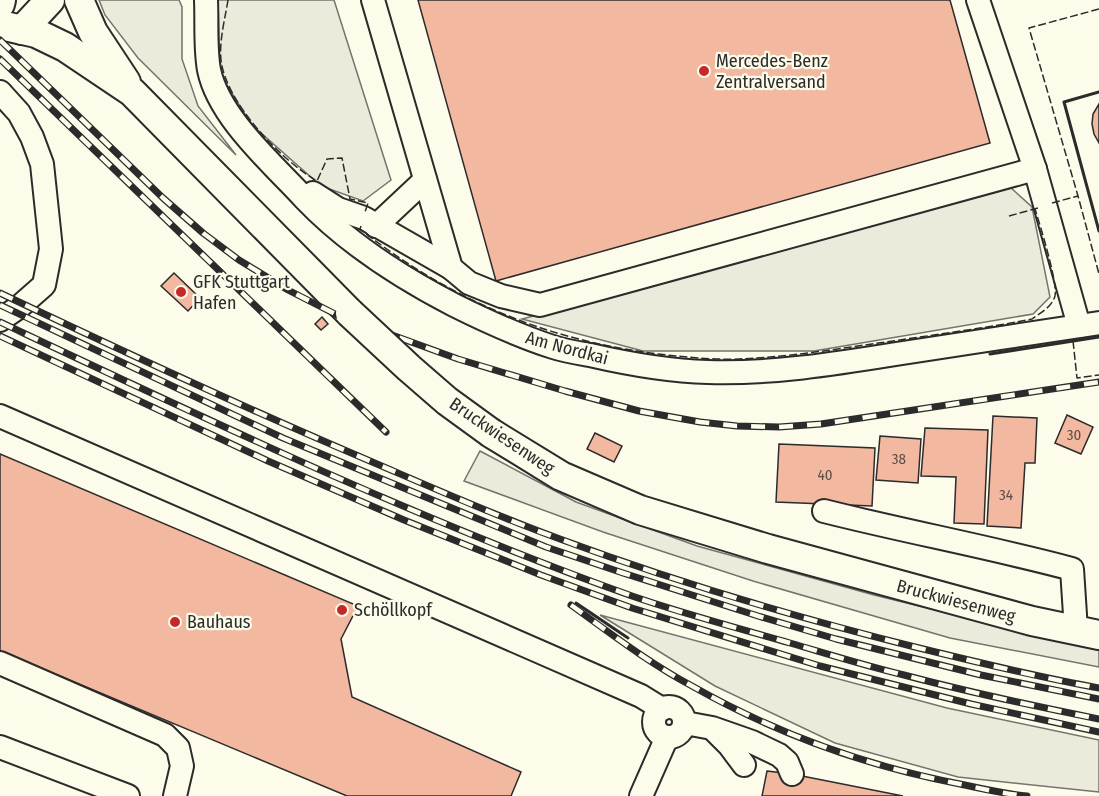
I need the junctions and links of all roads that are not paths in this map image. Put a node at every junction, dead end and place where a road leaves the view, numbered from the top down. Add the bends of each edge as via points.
1 (50, 0) edge
2 (79, 0) edge
3 (206, 0) edge
4 (373, 0) edge
5 (978, 0) edge
6 (11, 27) edge
7 (0, 92) edge
8 (132, 92) junction
9 (1035, 169) junction
10 (282, 173) junction
11 (425, 180) junction
12 (376, 226) junction
13 (451, 268) junction
14 (0, 320) edge
15 (1089, 324) edge
16 (0, 416) edge
17 (824, 510) dead end
18 (1088, 633) edge
19 (0, 663) edge
20 (662, 709) junction
21 (685, 723) junction
22 (712, 728) junction
23 (667, 737) junction
24 (0, 747) edge
25 (744, 765) dead end
26 (792, 774) dead end
27 (128, 796) edge
28 (176, 796) edge
29 (641, 796) edge

1 - 6 main road
2 - 8 main road via 93,32
3 - 10 street, Am Nordkai via 209,65 218,94 236,123
4 - 11 street
5 - 9 street
6 - 8 main road, Bruckwiesenweg via 36,33 65,47
7 - 14 street via 19,113 42,164 51,249 44,285
8 - 18 main road, Bruckwiesenweg, bridge via 409,368 491,433 561,476 640,510 768,549
9 - 13 street via 540,305 469,283
9 - 15 street
10 - 12 street via 338,209
10 - 15 street, Am Nordkai via 349,240 433,294 516,334 556,348 631,364 706,372 785,370
11 - 12 street
11 - 13 street
12 - 13 street
16 - 20 street via 641,696
17 - 18 street via 1072,569
19 - 28 street via 165,735 178,747 183,766
20 - 21 street via 671,706 680,710
20 - 23 street via 654,722 658,732
21 - 22 street
21 - 23 street via 681,732
22 - 25 street
22 - 26 street via 779,755
23 - 29 street
24 - 27 street

